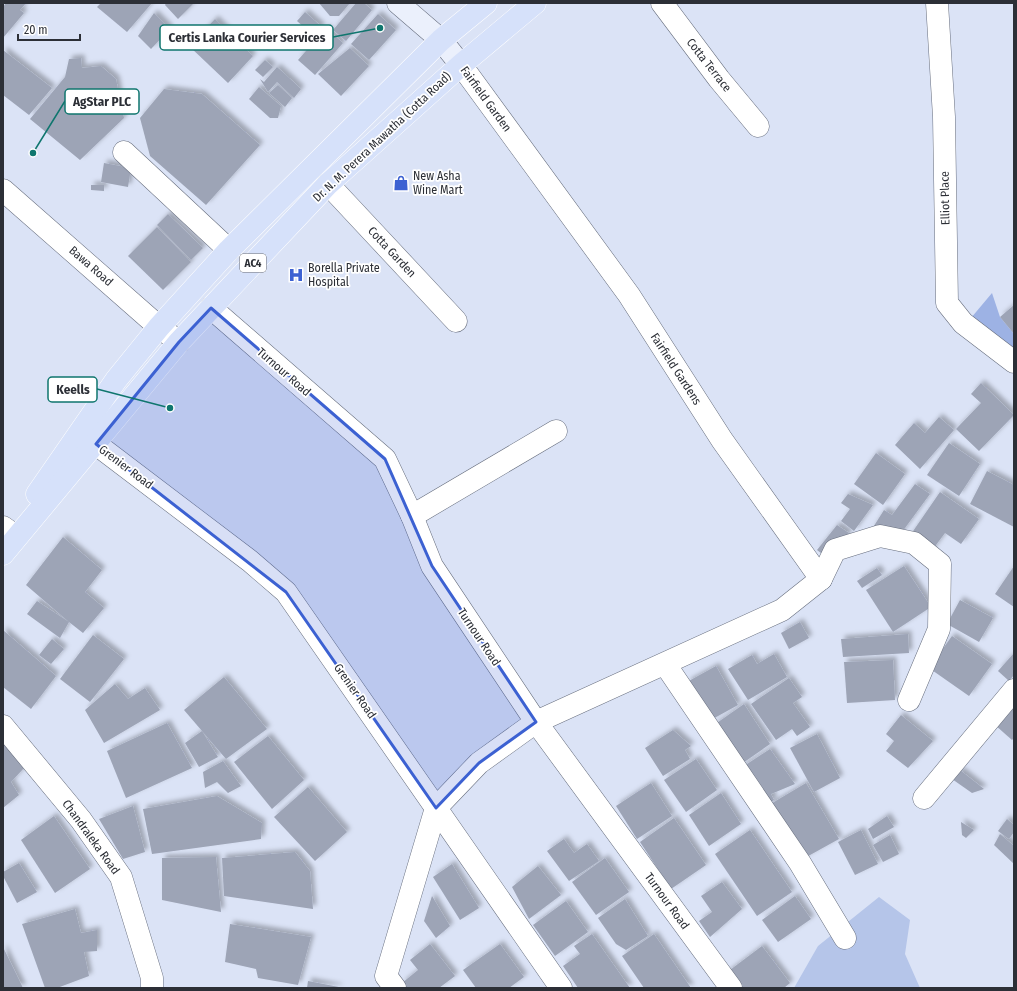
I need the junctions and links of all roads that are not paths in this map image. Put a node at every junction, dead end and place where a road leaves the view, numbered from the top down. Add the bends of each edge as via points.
1 (398, 3) edge
2 (486, 3) edge
3 (535, 3) edge
4 (662, 3) edge
5 (937, 3) edge
6 (441, 40) junction
7 (461, 65) junction
8 (758, 126) dead end
9 (124, 152) dead end
10 (530, 159) joint
11 (328, 184) junction
12 (3, 190) edge
13 (229, 250) junction
14 (211, 308) junction
15 (456, 321) dead end
16 (159, 327) junction
17 (179, 342) junction
18 (1014, 362) edge
19 (556, 431) dead end
20 (96, 444) junction
21 (412, 516) junction
22 (5, 533) edge
23 (3, 554) edge
24 (821, 579) junction
25 (666, 664) junction
26 (1014, 690) edge
27 (909, 700) dead end
28 (536, 722) junction
29 (3, 726) edge
30 (924, 798) dead end
31 (436, 808) junction
32 (845, 938) dead end
33 (388, 984) edge
34 (152, 988) edge
35 (561, 988) edge
36 (731, 988) edge

1 - 6 street, Fairfield Garden
2 - 6 main road, Dr. N. M. Perera Mawatha (Cotta Road) / AC4
3 - 7 main road, Dr. N. M. Perera Mawatha (Cotta Road) / AC4
4 - 8 street, Cotta Terrace
5 - 18 street, Elliot Place via 944,117 947,303 963,323
6 - 7 street, Fairfield Garden
6 - 13 main road, Dr. N. M. Perera Mawatha (Cotta Road) / AC4
7 - 10 street, Fairfield Garden
7 - 11 main road, Dr. N. M. Perera Mawatha (Cotta Road) / AC4
9 - 13 street
10 - 24 street, Fairfield Gardens via 628,295 722,440
11 - 14 main road, Dr. N. M. Perera Mawatha (Cotta Road) / AC4
11 - 15 street, Cotta Garden
12 - 16 street, Bawa Road
13 - 16 main road, Dr. N. M. Perera Mawatha (Cotta Road) / AC4
14 - 17 main road, Dr. N. M. Perera Mawatha (Cotta Road) / AC4
14 - 21 street, Turnour Road via 385,459
16 - 17 street, Bawa Road
16 - 22 main road, Dr. N. M. Perera Mawatha (Cotta Road) / AC4 via 116,380
17 - 20 main road, Dr. N. M. Perera Mawatha (Cotta Road) / AC4
19 - 21 street
20 - 23 main road, Dr. N. M. Perera Mawatha (Cotta Road) / AC4
20 - 31 street, Grenier Road via 250,561 286,592
21 - 28 street, Turnour Road via 432,566
24 - 25 street via 782,610
24 - 27 street via 834,550 880,536 914,542 940,564 938,629
25 - 28 street
25 - 32 street via 800,863
26 - 30 street
28 - 31 street via 479,763
28 - 36 street, Turnour Road
29 - 34 street, Chandraleka Road via 81,820 120,877 152,978
31 - 33 street
31 - 35 street, Grenier Road

